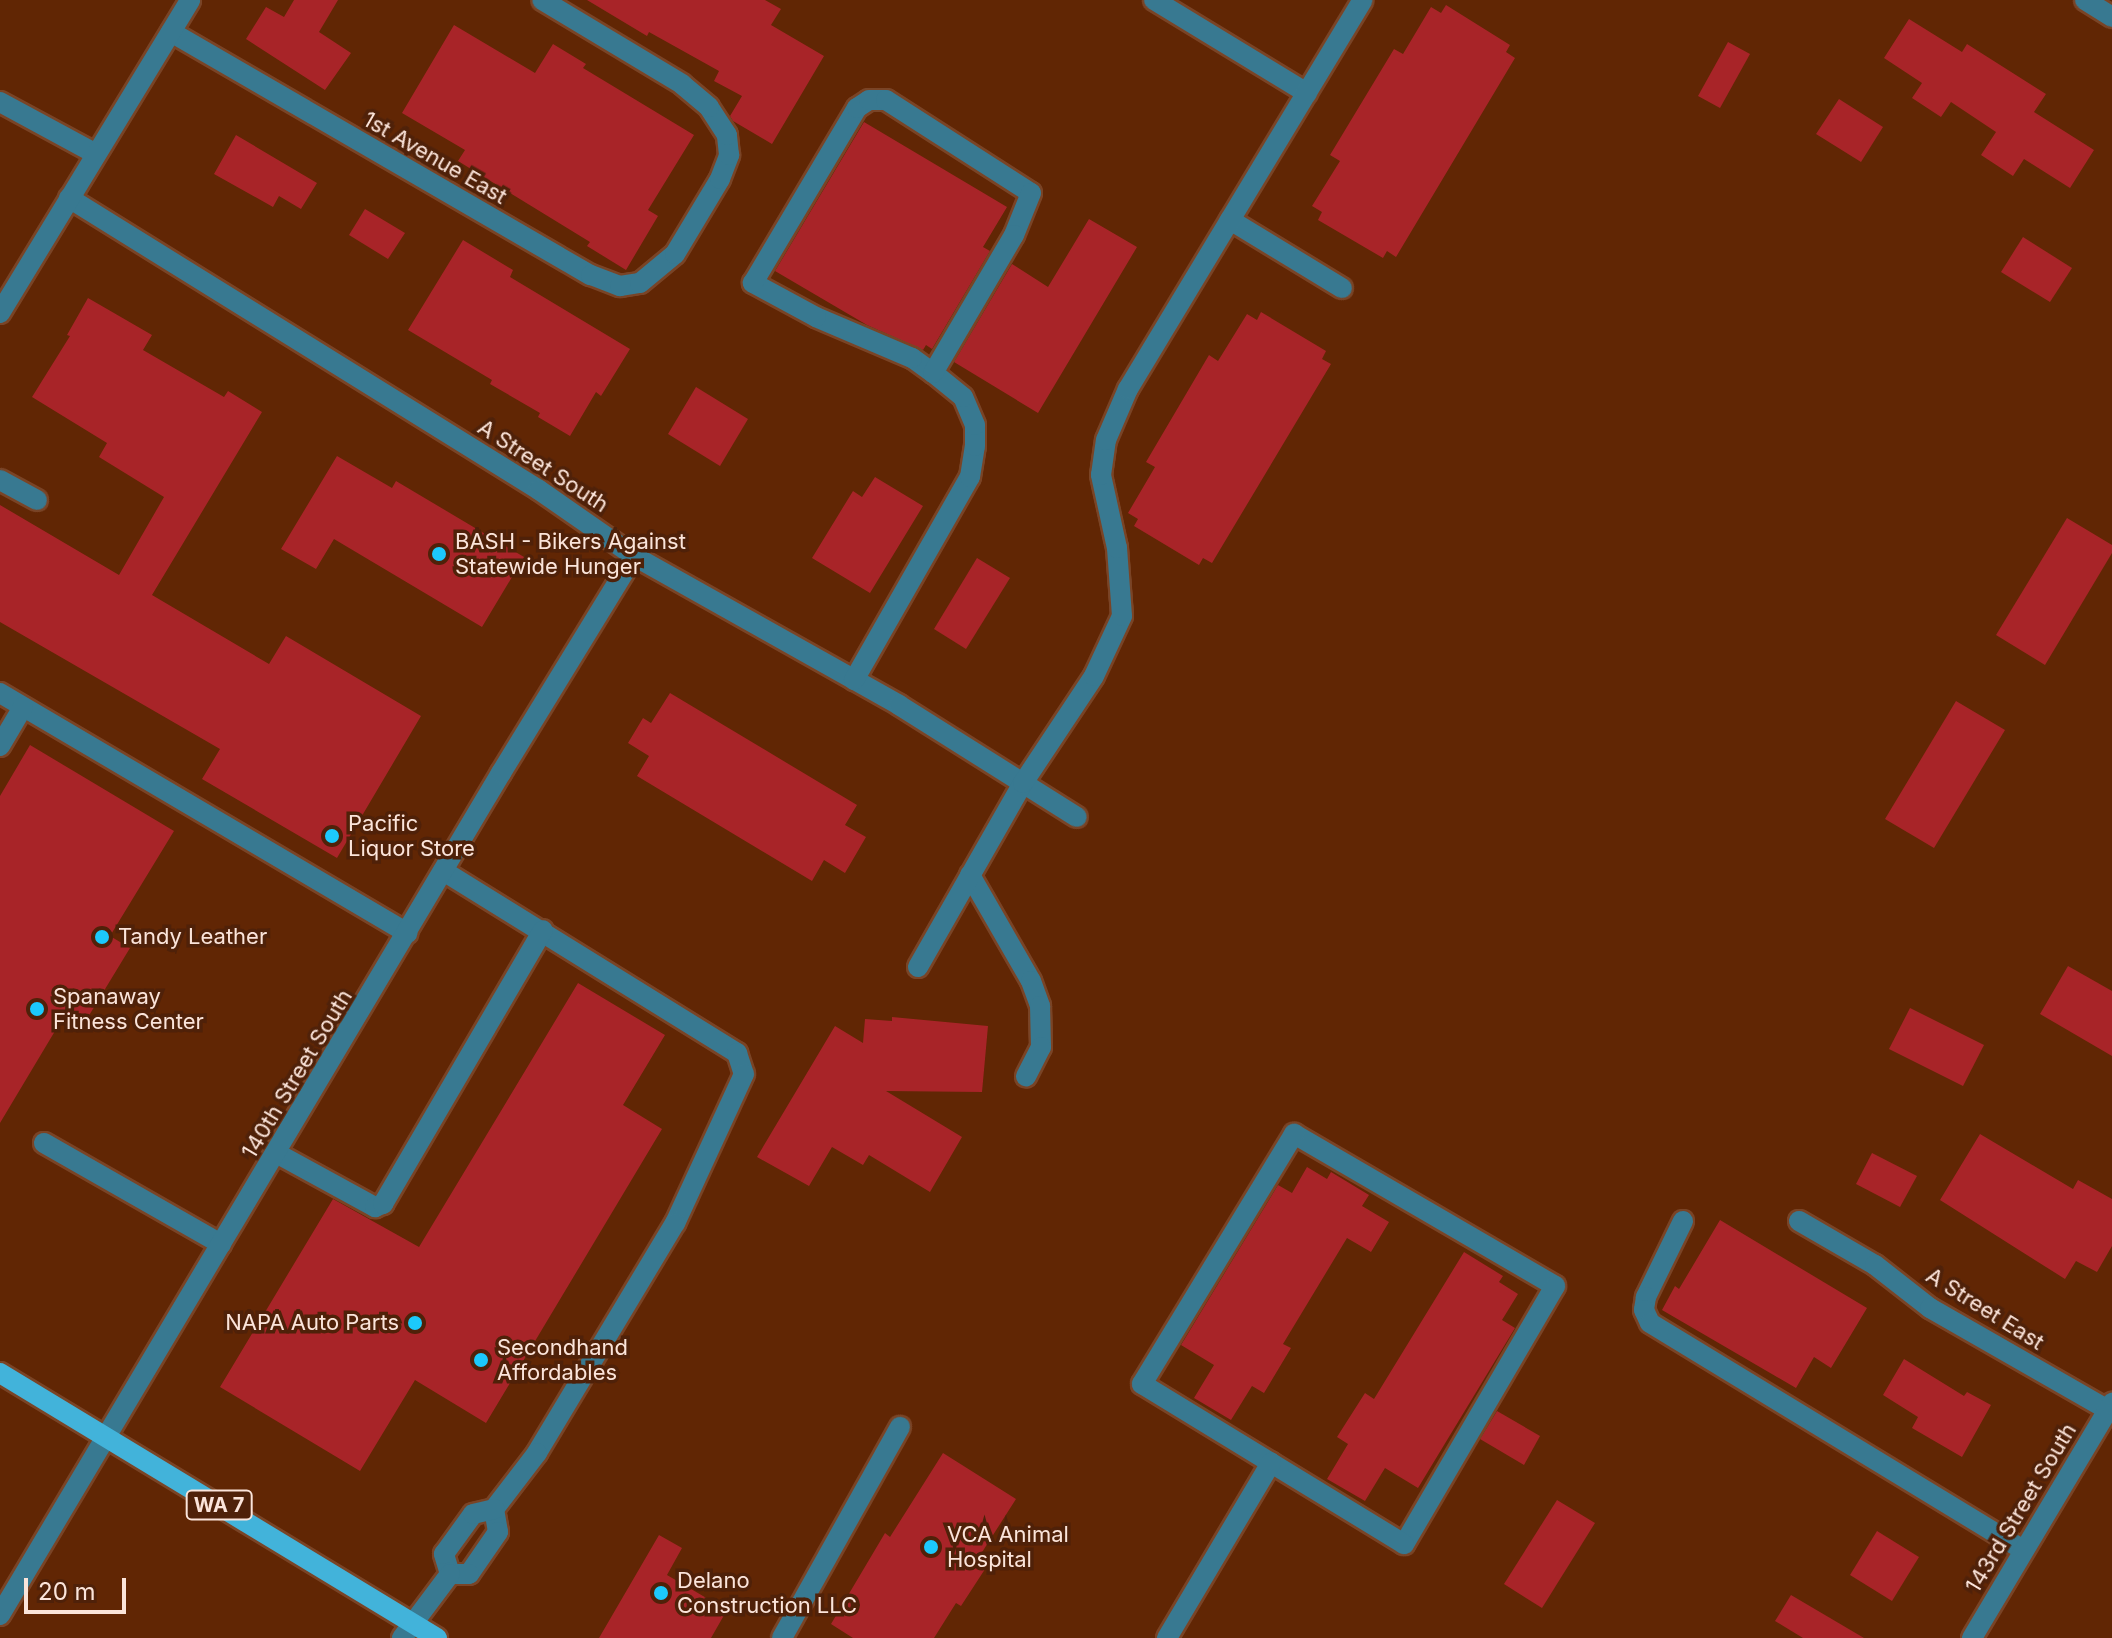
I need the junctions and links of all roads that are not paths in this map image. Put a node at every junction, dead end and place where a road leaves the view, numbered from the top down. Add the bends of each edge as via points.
1 (190, 0) edge
2 (542, 0) edge
3 (1154, 0) edge
4 (1363, 0) edge
5 (2085, 0) edge
6 (2112, 17) edge
7 (171, 32) junction
8 (1307, 93) junction
9 (0, 102) edge
10 (96, 154) junction
11 (69, 198) junction
12 (1230, 220) junction
13 (1342, 288) dead end
14 (0, 313) edge
15 (933, 373) junction
16 (0, 480) edge
17 (37, 500) dead end
18 (634, 556) junction
19 (854, 680) junction
20 (0, 693) edge
21 (23, 707) junction
22 (0, 746) edge
23 (1023, 783) junction
24 (1077, 817) dead end
25 (445, 872) junction
26 (970, 875) junction
27 (543, 930) junction
28 (408, 933) junction
29 (918, 967) dead end
30 (1026, 1076) dead end
31 (44, 1143) dead end
32 (278, 1154) junction
33 (1683, 1221) dead end
34 (1799, 1221) dead end
35 (221, 1244) junction
36 (0, 1373) edge
37 (2110, 1407) edge
38 (900, 1427) dead end
39 (107, 1437) junction
40 (1271, 1463) junction
41 (494, 1509) junction
42 (2024, 1550) junction
43 (450, 1574) junction
44 (0, 1615) edge
45 (408, 1631) edge
46 (437, 1638) edge
47 (782, 1638) edge
48 (1167, 1638) edge
49 (1972, 1638) edge

1 - 7 street
2 - 7 street, 1st Avenue East via 682,84 723,126 729,146 726,167 675,254 649,279 629,286 591,275
3 - 8 street
4 - 8 street
5 - 6 street
7 - 10 street
8 - 12 street
9 - 10 street
10 - 11 street
11 - 14 street
11 - 18 street, A Street South via 539,490
12 - 13 street
12 - 23 street via 1128,389 1106,440 1101,475 1117,548 1122,616 1094,676
15 - 15 street via 912,358 753,283 857,108 869,100 886,100 1031,193 1014,235
15 - 19 street via 963,397 975,425 970,477
16 - 17 street
18 - 19 street, A Street South
18 - 25 street, 140th Street South
19 - 23 street, A Street South
20 - 21 street
21 - 22 street
21 - 28 street
23 - 24 street, A Street South
23 - 26 street
25 - 27 street
25 - 28 street, 140th Street South
26 - 29 street
26 - 30 street via 1040,1006 1041,1047
27 - 32 street via 383,1204 375,1207
27 - 41 street via 737,1053 744,1074 675,1223 537,1453
28 - 32 street, 140th Street South
31 - 35 street
32 - 35 street, 140th Street South
33 - 42 street via 1646,1297 1650,1323
34 - 37 street, A Street East via 1875,1265 1930,1308
35 - 39 street, 140th Street South
36 - 39 main road, WA 7
37 - 42 street, 143rd Street South
38 - 47 street
39 - 44 street, 140th Street South
39 - 45 main road, WA 7
40 - 40 street via 1404,1544 1555,1286 1294,1134 1142,1384
40 - 48 street
41 - 43 street via 473,1514 444,1554
41 - 43 street via 498,1532 469,1574
42 - 49 street, 143rd Street South
43 - 45 street
45 - 46 main road, WA 7

